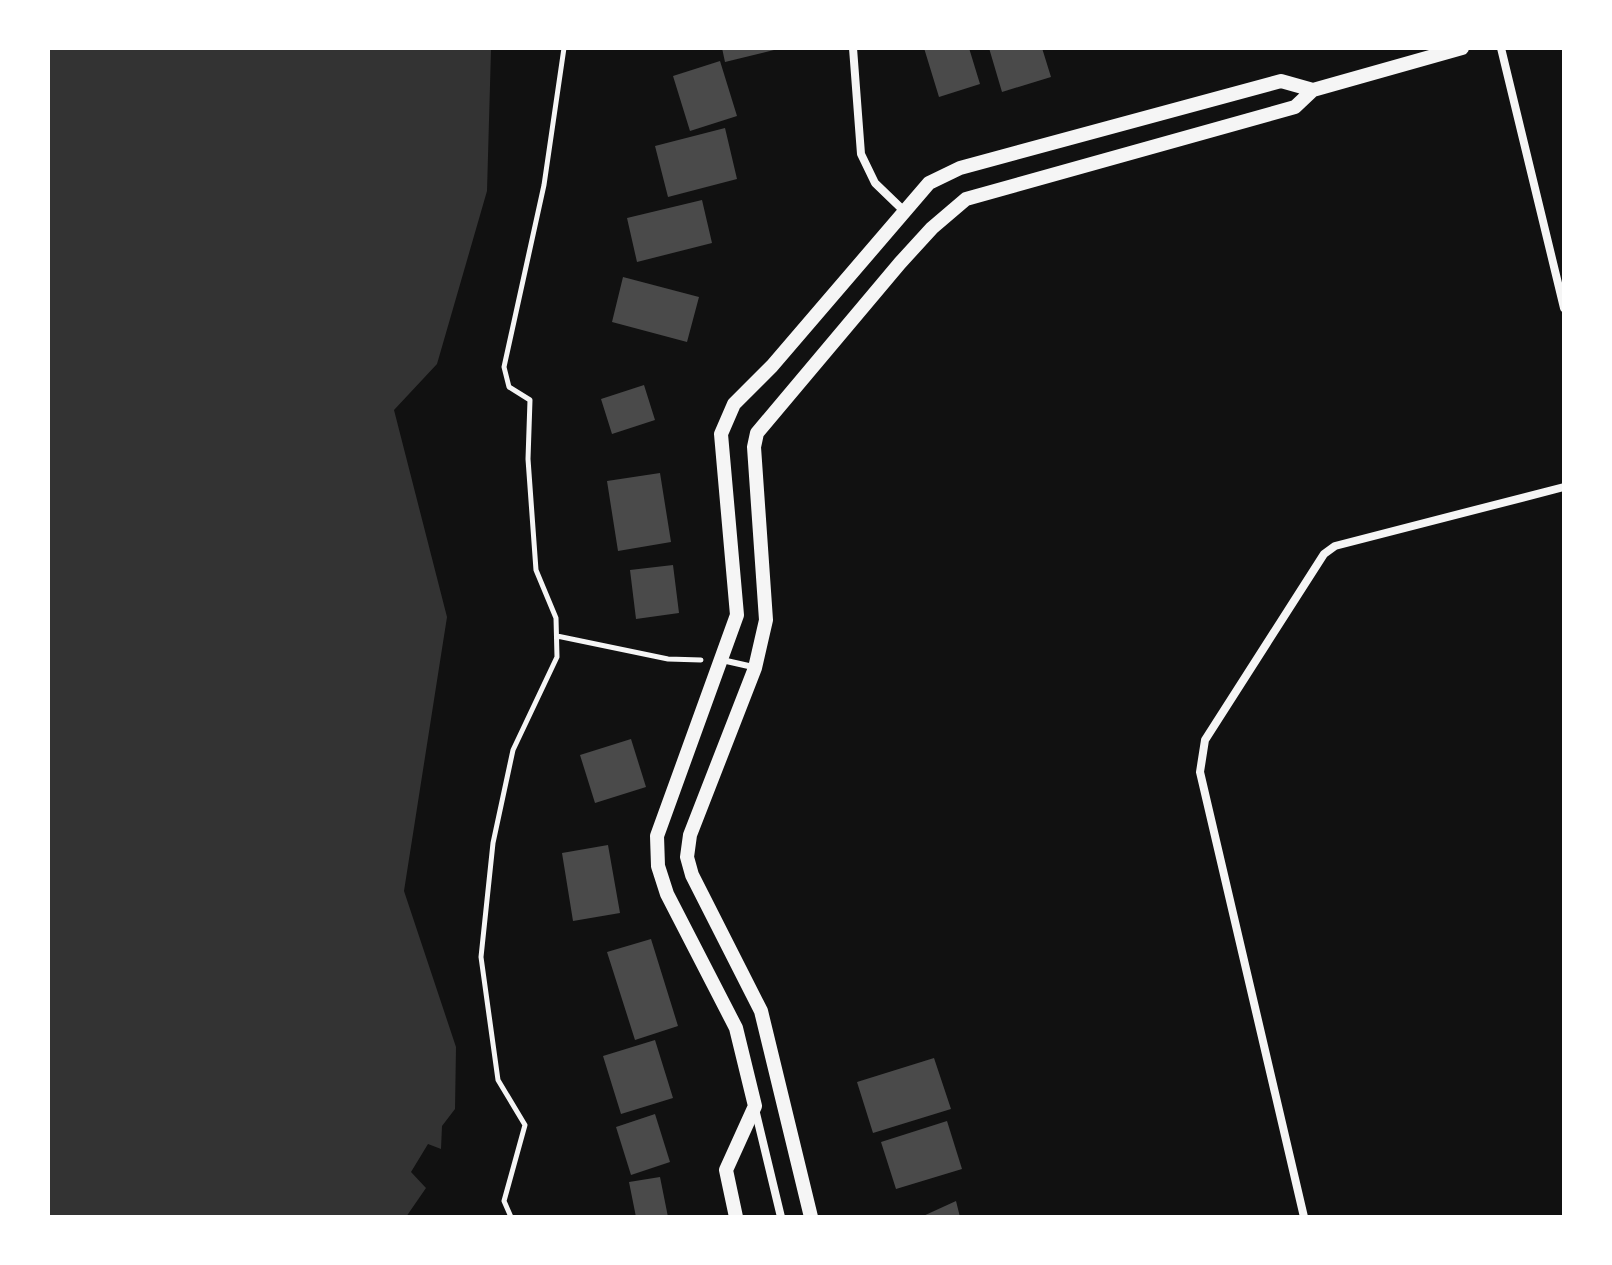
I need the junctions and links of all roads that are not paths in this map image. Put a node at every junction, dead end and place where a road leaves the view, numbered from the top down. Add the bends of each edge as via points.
1 (853, 48) edge
2 (1462, 48) edge
3 (1501, 48) edge
4 (1313, 90) junction
5 (903, 210) junction
6 (1564, 308) edge
7 (1564, 487) edge
8 (722, 660) junction
9 (755, 668) junction
10 (755, 1106) junction
11 (736, 1217) edge
12 (781, 1217) edge
13 (811, 1217) edge
14 (1304, 1217) edge

1 - 5 street via 861,154 875,183
2 - 4 street
3 - 6 street
4 - 5 street via 1281,81 960,168 929,183
4 - 9 street via 1295,107 966,199 900,263 757,433 766,620
5 - 8 street via 734,404 721,434 737,615
7 - 14 street via 1335,546 1324,554 1205,740 1200,772
8 - 9 lane
8 - 10 street via 666,806 657,836 658,866 667,894 736,1028
9 - 13 street via 690,835 687,857 761,1011
10 - 11 street via 726,1170
10 - 12 street

